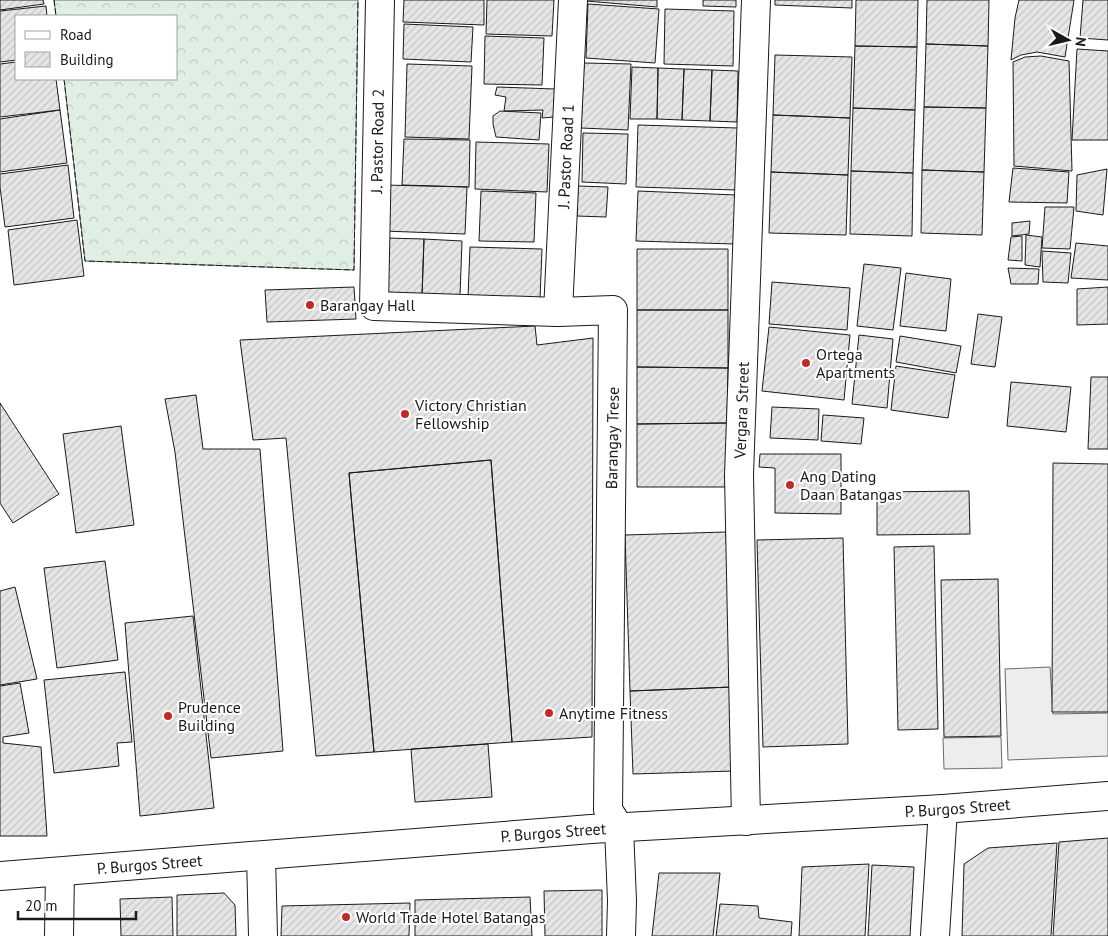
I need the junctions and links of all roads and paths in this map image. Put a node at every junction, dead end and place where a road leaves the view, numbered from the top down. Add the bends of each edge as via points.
1 (380, 0) edge
2 (572, 0) edge
3 (756, 0) edge
4 (374, 281) joint
5 (558, 312) junction
6 (1108, 796) edge
7 (943, 808) junction
8 (746, 821) junction
9 (619, 827) junction
10 (261, 856) junction
11 (60, 872) junction
12 (0, 876) edge
13 (59, 936) edge
14 (263, 936) edge
15 (621, 936) edge
16 (935, 936) edge

1 - 4 street, J. Pastor Road 2
2 - 5 street, J. Pastor Road 1
3 - 8 street, Vergara Street via 739,475
4 - 5 street, Barangay Trese via 374,306
5 - 9 street, Barangay Trese via 613,310 608,810
6 - 7 street, P. Burgos Street
7 - 8 street, P. Burgos Street
7 - 16 street
8 - 9 street, P. Burgos Street
9 - 10 street, P. Burgos Street
9 - 15 street
10 - 11 street, P. Burgos Street
10 - 14 street
11 - 12 street, P. Burgos Street
11 - 13 street

